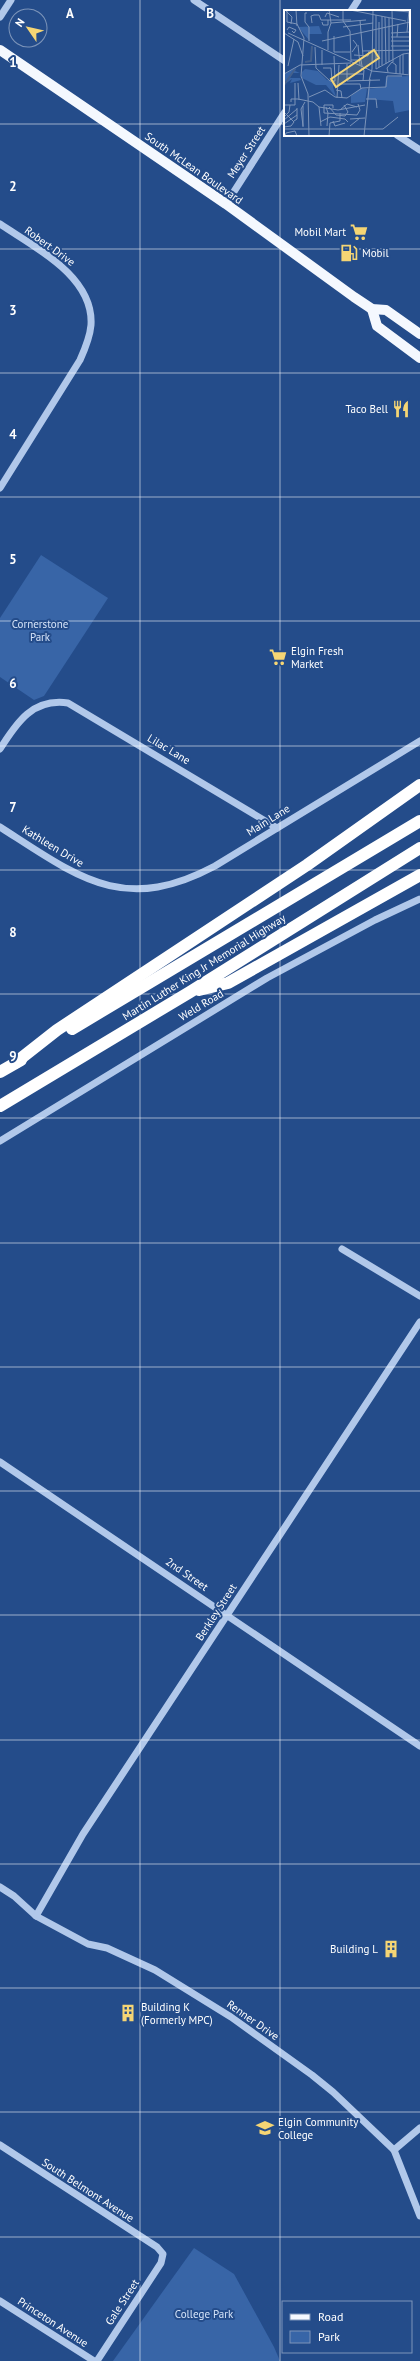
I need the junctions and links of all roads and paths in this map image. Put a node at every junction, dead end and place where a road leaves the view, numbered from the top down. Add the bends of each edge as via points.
1 (11, 0) edge
2 (194, 0) edge
3 (358, 0) edge
4 (352, 10) edge
5 (0, 17) edge
6 (0, 50) edge
7 (284, 59) edge
8 (284, 114) edge
9 (399, 136) edge
10 (420, 150) edge
11 (226, 204) junction
12 (0, 224) edge
13 (372, 309) junction
14 (420, 334) edge
15 (420, 358) edge
16 (0, 488) edge
17 (420, 741) edge
18 (0, 749) edge
19 (420, 785) edge
20 (420, 821) edge
21 (0, 827) edge
22 (277, 828) junction
23 (420, 848) edge
24 (420, 875) edge
25 (118, 888) joint
26 (420, 899) edge
27 (190, 992) junction
28 (15, 1063) junction
29 (0, 1072) edge
30 (0, 1106) edge
31 (0, 1141) edge
32 (342, 1249) dead end
33 (420, 1296) edge
34 (420, 1322) edge
35 (0, 1462) edge
36 (227, 1615) junction
37 (420, 1746) edge
38 (0, 1887) edge
39 (36, 1916) junction
40 (420, 2128) edge
41 (0, 2145) edge
42 (394, 2150) junction
43 (420, 2216) edge
44 (163, 2254) joint
45 (0, 2301) edge
46 (94, 2361) edge
47 (97, 2361) edge

1 - 5 street
2 - 7 street
3 - 4 street
6 - 11 main road, South McLean Boulevard
8 - 11 street, Meyer Street
9 - 10 street
11 - 13 main road, South McLean Boulevard
12 - 16 street, Robert Drive via 71,275 80,288 91,325 88,342 80,360
13 - 14 main road, South McLean Boulevard via 386,310
13 - 15 main road via 377,326
17 - 22 street, Main Lane
18 - 22 street, Lilac Lane via 29,710 46,703 61,702 76,706
19 - 28 highway via 307,865 57,1030
20 - 28 highway, Martin Luther King Jr Memorial Highway
21 - 25 street, Kathleen Drive via 64,868
22 - 25 street, Main Lane via 215,866 187,879 141,890
23 - 27 highway, Martin Luther King Jr Memorial Highway
24 - 27 highway via 228,983
26 - 31 street, Weld Road via 267,978
27 - 30 highway, Martin Luther King Jr Memorial Highway
28 - 29 highway, Martin Luther King Jr Memorial Highway
32 - 33 street
34 - 36 street, Berkley Street
35 - 36 street, 2nd Street
36 - 37 street, 2nd Street
36 - 39 street, Berkley Street via 83,1834
38 - 39 street, Renner Drive
39 - 42 street, Renner Drive via 88,1944 107,1948 154,1970 231,2017 333,2092
40 - 42 street
41 - 44 street, South Belmont Avenue via 157,2247
42 - 43 street, Renner Drive
44 - 47 street, Gale Street via 161,2263
45 - 46 street, Princeton Avenue

